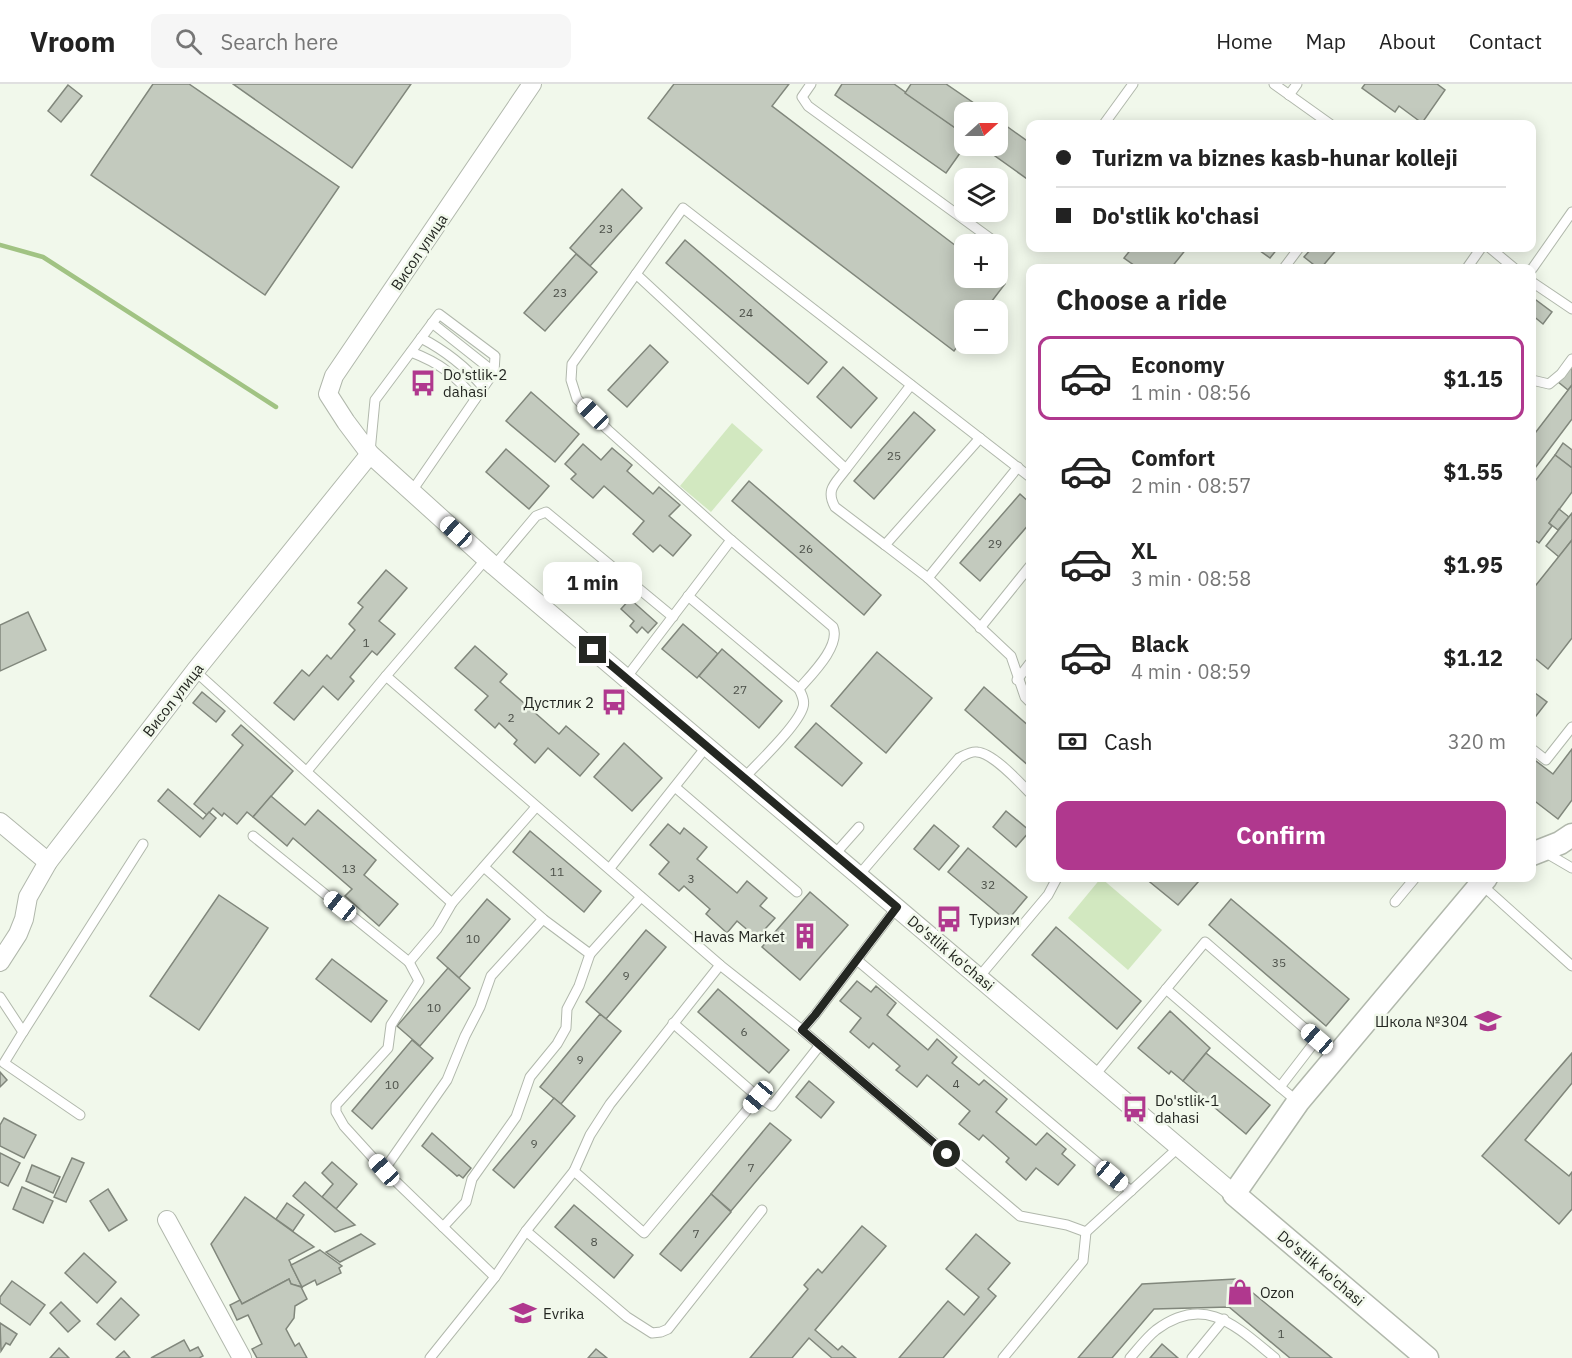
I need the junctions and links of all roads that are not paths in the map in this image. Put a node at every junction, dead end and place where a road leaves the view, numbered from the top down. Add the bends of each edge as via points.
1 (532, 84) edge
2 (811, 84) edge
3 (1133, 84) edge
4 (1274, 84) edge
5 (1297, 84) edge
6 (1289, 95) junction
7 (1107, 120) edge
8 (1324, 120) edge
9 (1572, 212) edge
10 (984, 234) edge
11 (1495, 252) edge
12 (1510, 264) edge
13 (1536, 264) edge
14 (636, 274) junction
15 (1536, 285) edge
16 (1572, 309) edge
17 (432, 323) junction
18 (421, 338) junction
19 (411, 352) junction
20 (1572, 359) edge
21 (494, 372) junction
22 (1536, 381) edge
23 (911, 385) junction
24 (483, 387) junction
25 (475, 399) junction
26 (346, 422) joint
27 (980, 438) junction
28 (370, 454) junction
29 (1018, 467) junction
30 (846, 469) junction
31 (1026, 474) edge
32 (412, 491) junction
33 (731, 540) junction
34 (885, 545) junction
35 (490, 562) junction
36 (1026, 571) edge
37 (928, 578) junction
38 (688, 596) junction
39 (673, 617) junction
40 (980, 628) junction
41 (1026, 668) edge
42 (195, 671) junction
43 (386, 676) junction
44 (626, 678) junction
45 (1017, 680) junction
46 (799, 689) junction
47 (1026, 699) edge
48 (1572, 726) edge
49 (707, 746) junction
50 (1536, 752) edge
51 (306, 771) junction
52 (745, 777) junction
53 (675, 787) junction
54 (1026, 789) edge
55 (536, 807) junction
56 (0, 822) edge
57 (859, 827) dead end
58 (1572, 835) edge
59 (253, 836) dead end
60 (143, 844) dead end
61 (1536, 851) edge
62 (1536, 852) edge
63 (835, 854) junction
64 (48, 862) junction
65 (484, 867) junction
66 (610, 868) junction
67 (1572, 868) edge
68 (860, 875) junction
69 (1055, 882) edge
70 (1412, 882) edge
71 (1481, 882) edge
72 (1485, 882) edge
73 (797, 892) dead end
74 (641, 897) junction
75 (1395, 902) dead end
76 (452, 903) junction
77 (897, 907) junction
78 (543, 919) junction
79 (590, 954) junction
80 (857, 960) junction
81 (0, 962) edge
82 (409, 962) junction
83 (720, 965) junction
84 (1572, 966) edge
85 (979, 977) junction
86 (1166, 989) junction
87 (0, 997) edge
88 (673, 1023) junction
89 (802, 1030) junction
90 (23, 1032) junction
91 (820, 1045) junction
92 (1095, 1076) junction
93 (1280, 1087) junction
94 (758, 1097) junction
95 (1298, 1102) junction
96 (80, 1115) dead end
97 (1179, 1147) junction
98 (384, 1170) junction
99 (574, 1171) junction
100 (1131, 1191) junction
101 (1234, 1194) junction
102 (762, 1210) dead end
103 (167, 1220) dead end
104 (443, 1227) junction
105 (525, 1231) junction
106 (1086, 1232) junction
107 (495, 1277) junction
108 (1224, 1319) junction
109 (242, 1358) edge
110 (430, 1358) edge
111 (1002, 1358) edge
112 (1130, 1358) edge
113 (1192, 1358) edge
114 (1275, 1358) edge
115 (1427, 1358) edge

1 - 26 street, Висол улица via 334,376 328,394
2 - 10 lane via 802,97 808,106
3 - 7 lane
4 - 6 lane
5 - 6 lane
6 - 8 lane
9 - 13 lane
11 - 12 lane
14 - 23 lane via 683,208
14 - 30 lane
14 - 33 lane via 572,364 571,380 577,399
15 - 16 lane
17 - 18 lane
17 - 21 lane
17 - 21 lane via 439,314 495,356
18 - 19 lane
18 - 24 lane via 467,368
19 - 25 lane via 435,362
19 - 28 lane via 375,400
20 - 22 lane via 1550,384
21 - 24 lane
23 - 27 lane
23 - 30 lane
24 - 25 lane
25 - 32 lane
26 - 28 street, Do'stlik ko'chasi
27 - 29 lane
27 - 34 lane
28 - 32 street, Do'stlik ko'chasi
28 - 42 street, Висол улица
29 - 31 lane
29 - 37 lane
30 - 34 lane via 830,491 830,498 835,507
32 - 35 street, Do'stlik ko'chasi
33 - 38 lane
33 - 46 lane via 833,627 835,640 830,651
34 - 37 lane
35 - 39 lane via 536,516 546,512
35 - 43 lane
35 - 44 street, Do'stlik ko'chasi
36 - 40 lane
37 - 40 lane
38 - 39 lane
38 - 46 lane
39 - 44 lane
40 - 45 lane via 1013,660
41 - 45 lane
42 - 51 lane
42 - 64 street, Висол улица
43 - 51 lane
43 - 55 lane
44 - 49 street, Do'stlik ko'chasi
45 - 47 lane
46 - 52 lane via 803,711
48 - 50 lane via 1546,760
49 - 52 street, Do'stlik ko'chasi
49 - 53 lane
51 - 76 lane
52 - 63 street, Do'stlik ko'chasi
53 - 66 lane
53 - 73 lane
54 - 68 lane via 984,753 975,751 959,758
55 - 65 lane
55 - 66 lane
56 - 64 street
57 - 63 lane
58 - 61 street
59 - 82 lane
60 - 90 lane
62 - 67 lane via 1548,854
63 - 68 street, Do'stlik ko'chasi
64 - 81 street, Висол улица via 28,897 18,934
65 - 76 lane
65 - 78 lane
66 - 74 lane
68 - 77 street, Do'stlik ko'chasi
69 - 85 lane
70 - 75 lane
71 - 95 street
72 - 84 lane
74 - 79 lane
74 - 83 lane
76 - 82 lane via 437,929
77 - 80 lane
77 - 85 street, Do'stlik ko'chasi
78 - 79 lane
78 - 98 lane via 491,976 447,1080
79 - 104 lane via 567,1009 566,1028 530,1077 516,1117 472,1179 466,1202
80 - 89 lane
80 - 100 lane
82 - 98 lane via 419,981 391,1025 388,1048 336,1105 344,1126
83 - 88 lane
83 - 89 lane
85 - 92 street, Do'stlik ko'chasi
86 - 92 lane
86 - 93 lane
86 - 93 lane via 1205,942 1317,1039
87 - 90 lane
88 - 94 lane
88 - 99 lane via 610,1104
89 - 91 lane
90 - 96 lane via 4,1063
91 - 94 lane via 772,1106
91 - 106 lane via 1020,1216
92 - 97 street, Do'stlik ko'chasi
93 - 95 lane
94 - 99 lane via 644,1233
95 - 101 street
97 - 100 lane
97 - 101 street, Do'stlik ko'chasi
98 - 104 lane
99 - 105 lane
100 - 106 lane
101 - 115 street, Do'stlik ko'chasi
102 - 105 lane via 668,1329 652,1333 627,1317
103 - 109 street
104 - 107 lane
105 - 107 lane
106 - 111 lane via 1083,1261
107 - 110 lane
108 - 112 lane via 1210,1314 1172,1320 1154,1331
108 - 113 lane
108 - 114 lane

